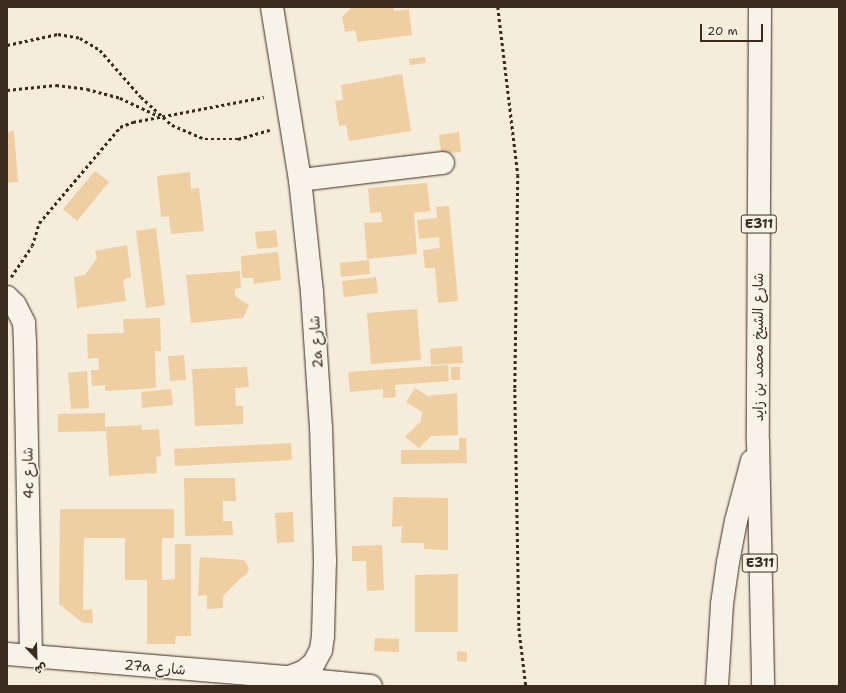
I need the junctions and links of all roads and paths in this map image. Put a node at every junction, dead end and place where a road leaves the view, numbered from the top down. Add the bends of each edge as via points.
1 (272, 7) edge
2 (498, 7) edge
3 (760, 7) edge
4 (7, 45) edge
5 (7, 90) edge
6 (287, 93) junction
7 (162, 117) junction
8 (291, 125) junction
9 (443, 164) dead end
10 (300, 180) junction
11 (7, 283) edge
12 (7, 297) edge
13 (758, 441) junction
14 (7, 654) edge
15 (31, 656) junction
16 (303, 672) junction
17 (371, 686) edge
18 (526, 686) edge
19 (717, 686) edge
20 (763, 686) edge

1 - 6 main road, 2a شارع
2 - 18 path via 518,175 515,405 519,628
3 - 13 main road, شارع الشيخ محمد بن زايد / E311
4 - 7 path via 58,34 80,38 100,50
5 - 7 path via 56,85 87,89 120,98
6 - 7 path
6 - 8 main road, 2a شارع
7 - 8 path via 172,125 205,139 238,139
7 - 11 path via 133,122 120,127 112,135 39,223 32,246
8 - 10 main road, 2a شارع
9 - 10 main road
10 - 16 main road, 2a شارع via 312,292 320,412 325,561 321,650 314,663
12 - 15 main road, 4c شارع via 15,305 24,323
13 - 19 main road via 737,515 728,562 722,604
13 - 20 main road, شارع الشيخ محمد بن زايد / E311
14 - 15 main road, 27a شارع
15 - 16 main road, 27a شارع via 289,678
16 - 17 main road via 308,677 320,681

